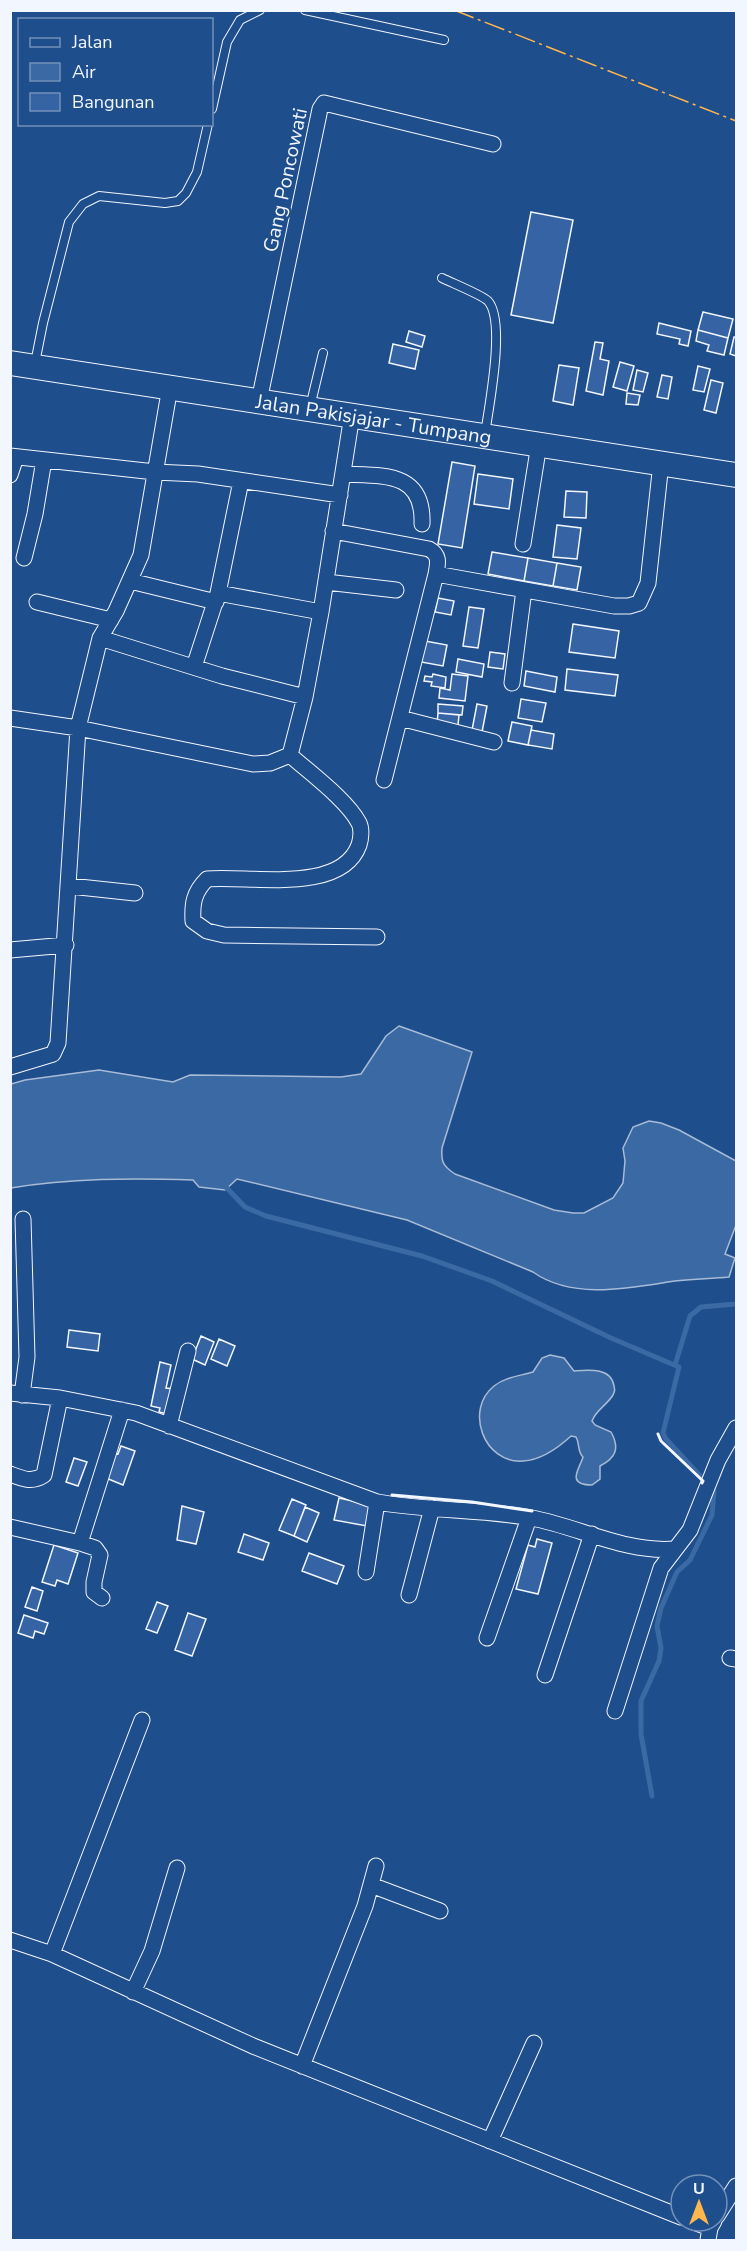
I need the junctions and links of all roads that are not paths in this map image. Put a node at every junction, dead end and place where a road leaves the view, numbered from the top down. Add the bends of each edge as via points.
1 (260, 10) edge
2 (305, 10) edge
3 (444, 40) dead end
4 (213, 105) edge
5 (208, 126) edge
6 (494, 144) dead end
7 (442, 278) dead end
8 (323, 354) dead end
9 (10, 363) edge
10 (34, 367) junction
11 (170, 387) junction
12 (259, 401) junction
13 (309, 408) junction
14 (352, 415) junction
15 (485, 435) junction
16 (539, 444) junction
17 (13, 457) edge
18 (44, 460) junction
19 (662, 463) junction
20 (155, 472) junction
21 (343, 474) junction
22 (736, 475) edge
23 (10, 476) edge
24 (241, 481) junction
25 (340, 495) junction
26 (422, 524) dead end
27 (333, 531) junction
28 (523, 543) dead end
29 (24, 558) dead end
30 (436, 574) junction
31 (130, 581) junction
32 (326, 582) junction
33 (396, 590) dead end
34 (524, 590) junction
35 (217, 597) junction
36 (37, 602) dead end
37 (321, 612) junction
38 (111, 620) junction
39 (100, 638) junction
40 (194, 667) junction
41 (512, 683) dead end
42 (306, 697) junction
43 (10, 718) edge
44 (400, 718) junction
45 (78, 728) junction
46 (494, 742) dead end
47 (291, 755) junction
48 (384, 780) dead end
49 (70, 886) junction
50 (135, 893) dead end
51 (377, 938) dead end
52 (66, 945) junction
53 (10, 950) edge
54 (10, 1067) edge
55 (23, 1219) dead end
56 (188, 1351) dead end
57 (16, 1394) edge
58 (60, 1398) junction
59 (122, 1410) junction
60 (169, 1426) junction
61 (736, 1433) edge
62 (10, 1474) edge
63 (377, 1502) junction
64 (432, 1508) junction
65 (529, 1518) junction
66 (10, 1527) edge
67 (592, 1534) junction
68 (80, 1543) junction
69 (674, 1549) junction
70 (366, 1572) dead end
71 (409, 1595) dead end
72 (102, 1598) dead end
73 (487, 1638) dead end
74 (545, 1675) dead end
75 (615, 1711) dead end
76 (142, 1720) dead end
77 (376, 1866) dead end
78 (177, 1868) dead end
79 (370, 1885) junction
80 (440, 1911) dead end
81 (10, 1940) edge
82 (52, 1954) junction
83 (133, 1992) junction
84 (534, 2043) dead end
85 (302, 2066) junction
86 (490, 2141) junction
87 (669, 2212) edge

1 - 4 lane via 240,20 227,42
2 - 3 lane
5 - 10 lane via 197,172 178,201 99,196 83,204 69,222
6 - 12 street, Gang Poncowati via 324,103
7 - 15 lane via 488,300 496,316 497,339
8 - 13 lane
9 - 10 main road, Jalan Pakisjajar - Tumpang
10 - 11 main road, Jalan Pakisjajar - Tumpang
11 - 12 main road, Jalan Pakisjajar - Tumpang
11 - 20 street
12 - 13 main road, Jalan Pakisjajar - Tumpang
13 - 14 main road, Jalan Pakisjajar - Tumpang
14 - 15 main road, Jalan Pakisjajar - Tumpang
14 - 21 street
15 - 16 main road, Jalan Pakisjajar - Tumpang
16 - 19 main road, Jalan Pakisjajar - Tumpang
16 - 28 street
17 - 18 street
17 - 23 street
18 - 20 street
18 - 29 street
19 - 22 main road, Jalan Pakisjajar - Tumpang
19 - 34 street via 648,583 639,603 614,606
20 - 24 street
20 - 31 street via 146,534
21 - 25 street
21 - 26 street via 393,476 403,481 420,500
24 - 25 street
24 - 35 street
25 - 27 street
27 - 30 street via 429,549 438,557
27 - 32 street
30 - 34 street
30 - 44 street
31 - 35 street
31 - 38 street
32 - 33 street
32 - 37 street
34 - 41 street
35 - 37 street
35 - 40 street
36 - 38 street
37 - 42 street
38 - 39 street
39 - 40 street
39 - 45 street
40 - 42 street
42 - 47 street
43 - 45 street
44 - 46 street
44 - 48 street
45 - 47 street via 253,764
45 - 49 street
47 - 51 street via 348,808 360,825 361,840 356,854 328,873 303,879 207,879 197,889 192,904 193,921 207,931 224,935
49 - 50 street
49 - 52 street
52 - 53 street
52 - 54 street via 57,1049 53,1054
55 - 57 street via 27,1357
56 - 60 street
57 - 58 street
58 - 59 street
58 - 62 street via 44,1475 28,1480
59 - 60 street
59 - 68 street
60 - 63 street
61 - 69 street via 707,1485 690,1530
63 - 64 street
63 - 70 street
64 - 65 street
64 - 71 street
65 - 67 street
65 - 73 street
66 - 68 street
67 - 69 street via 653,1551
67 - 74 street
68 - 72 street via 95,1548 100,1555 94,1592
69 - 75 street via 661,1568
76 - 82 street
77 - 79 street
78 - 83 street via 152,1951
79 - 80 street
79 - 85 street
81 - 82 street
82 - 83 street
83 - 85 street
84 - 86 street
85 - 86 street
86 - 87 street

